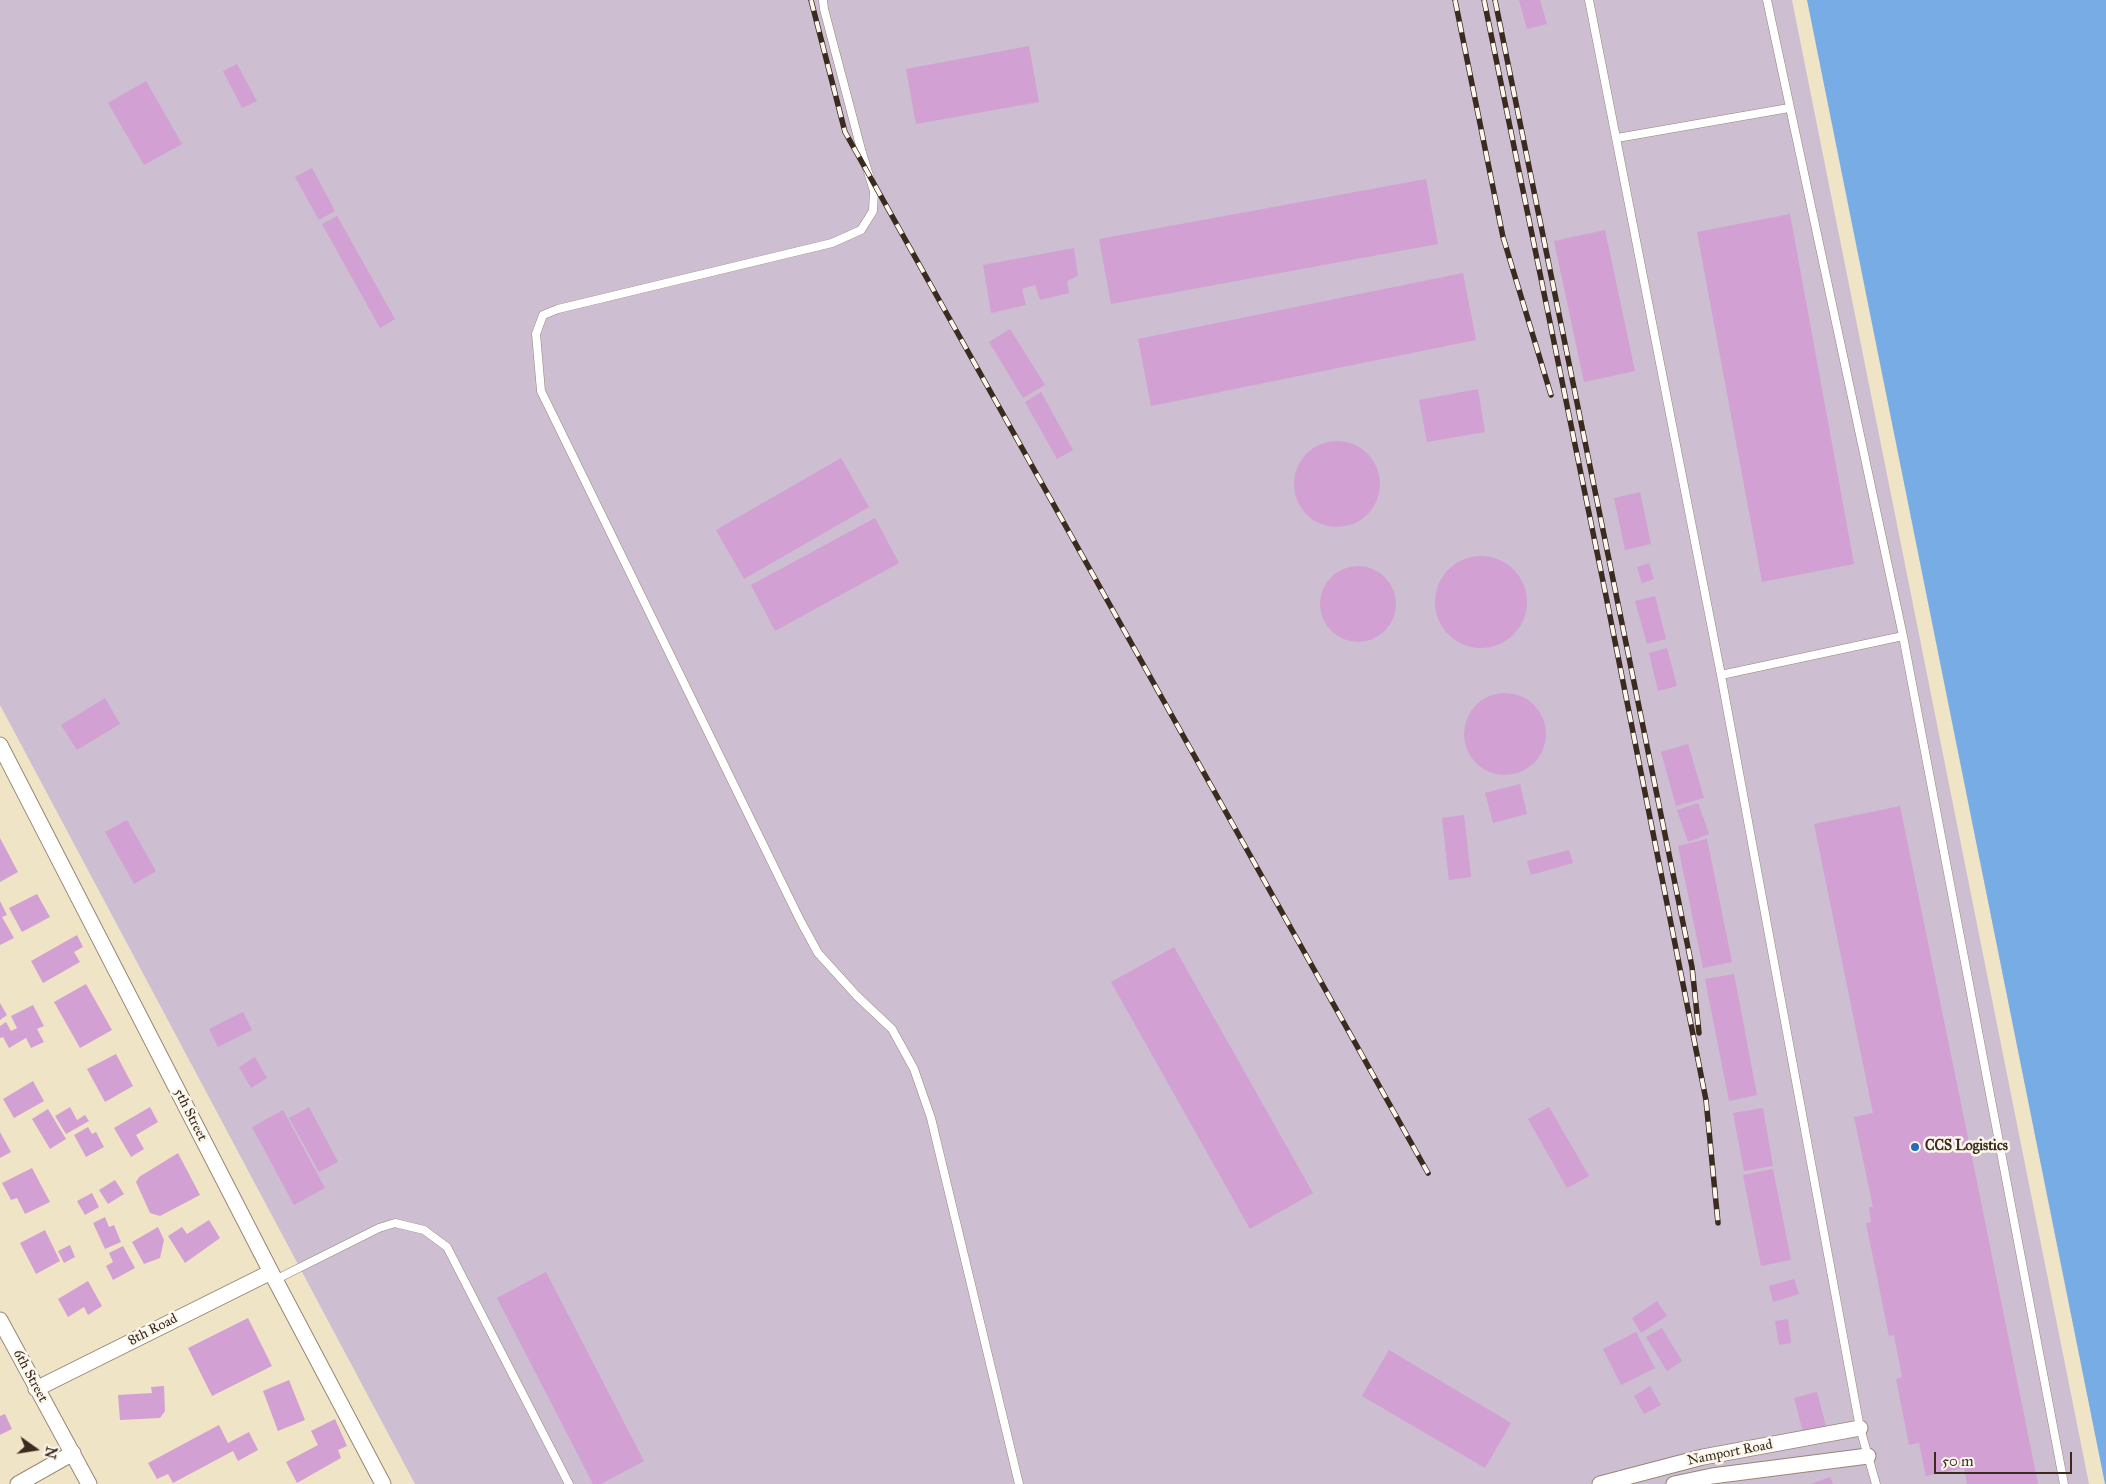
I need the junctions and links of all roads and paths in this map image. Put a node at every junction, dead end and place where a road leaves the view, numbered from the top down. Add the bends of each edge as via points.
1 (823, 0) edge
2 (1589, 0) edge
3 (1767, 0) edge
4 (1789, 108) junction
5 (1617, 138) junction
6 (1903, 636) junction
7 (1721, 675) junction
8 (0, 745) edge
9 (273, 1276) junction
10 (0, 1320) edge
11 (36, 1389) junction
12 (1860, 1428) junction
13 (73, 1453) junction
14 (1868, 1456) junction
15 (18, 1484) edge
16 (89, 1484) edge
17 (383, 1484) edge
18 (569, 1484) edge
19 (1019, 1484) edge
20 (1600, 1484) edge
21 (1674, 1484) edge
22 (1876, 1484) edge
23 (2064, 1484) edge

1 - 19 lane via 874,191 873,211 861,230 832,243 543,315 536,334 541,391 818,953 892,1030 914,1069 931,1118
2 - 5 lane
3 - 4 lane
4 - 5 lane
4 - 6 lane
5 - 7 lane
6 - 7 lane
6 - 23 lane
7 - 12 lane
8 - 9 street, 5th Street
9 - 11 street, 8th Road
9 - 17 street, 5th Street
9 - 18 lane via 395,1223 424,1230 447,1247
10 - 11 street, 6th Street
11 - 13 street, 6th Street
12 - 14 lane
12 - 20 street, Namport Road via 1703,1457
13 - 15 street
13 - 16 street, 6th Street
14 - 21 street
14 - 22 lane

